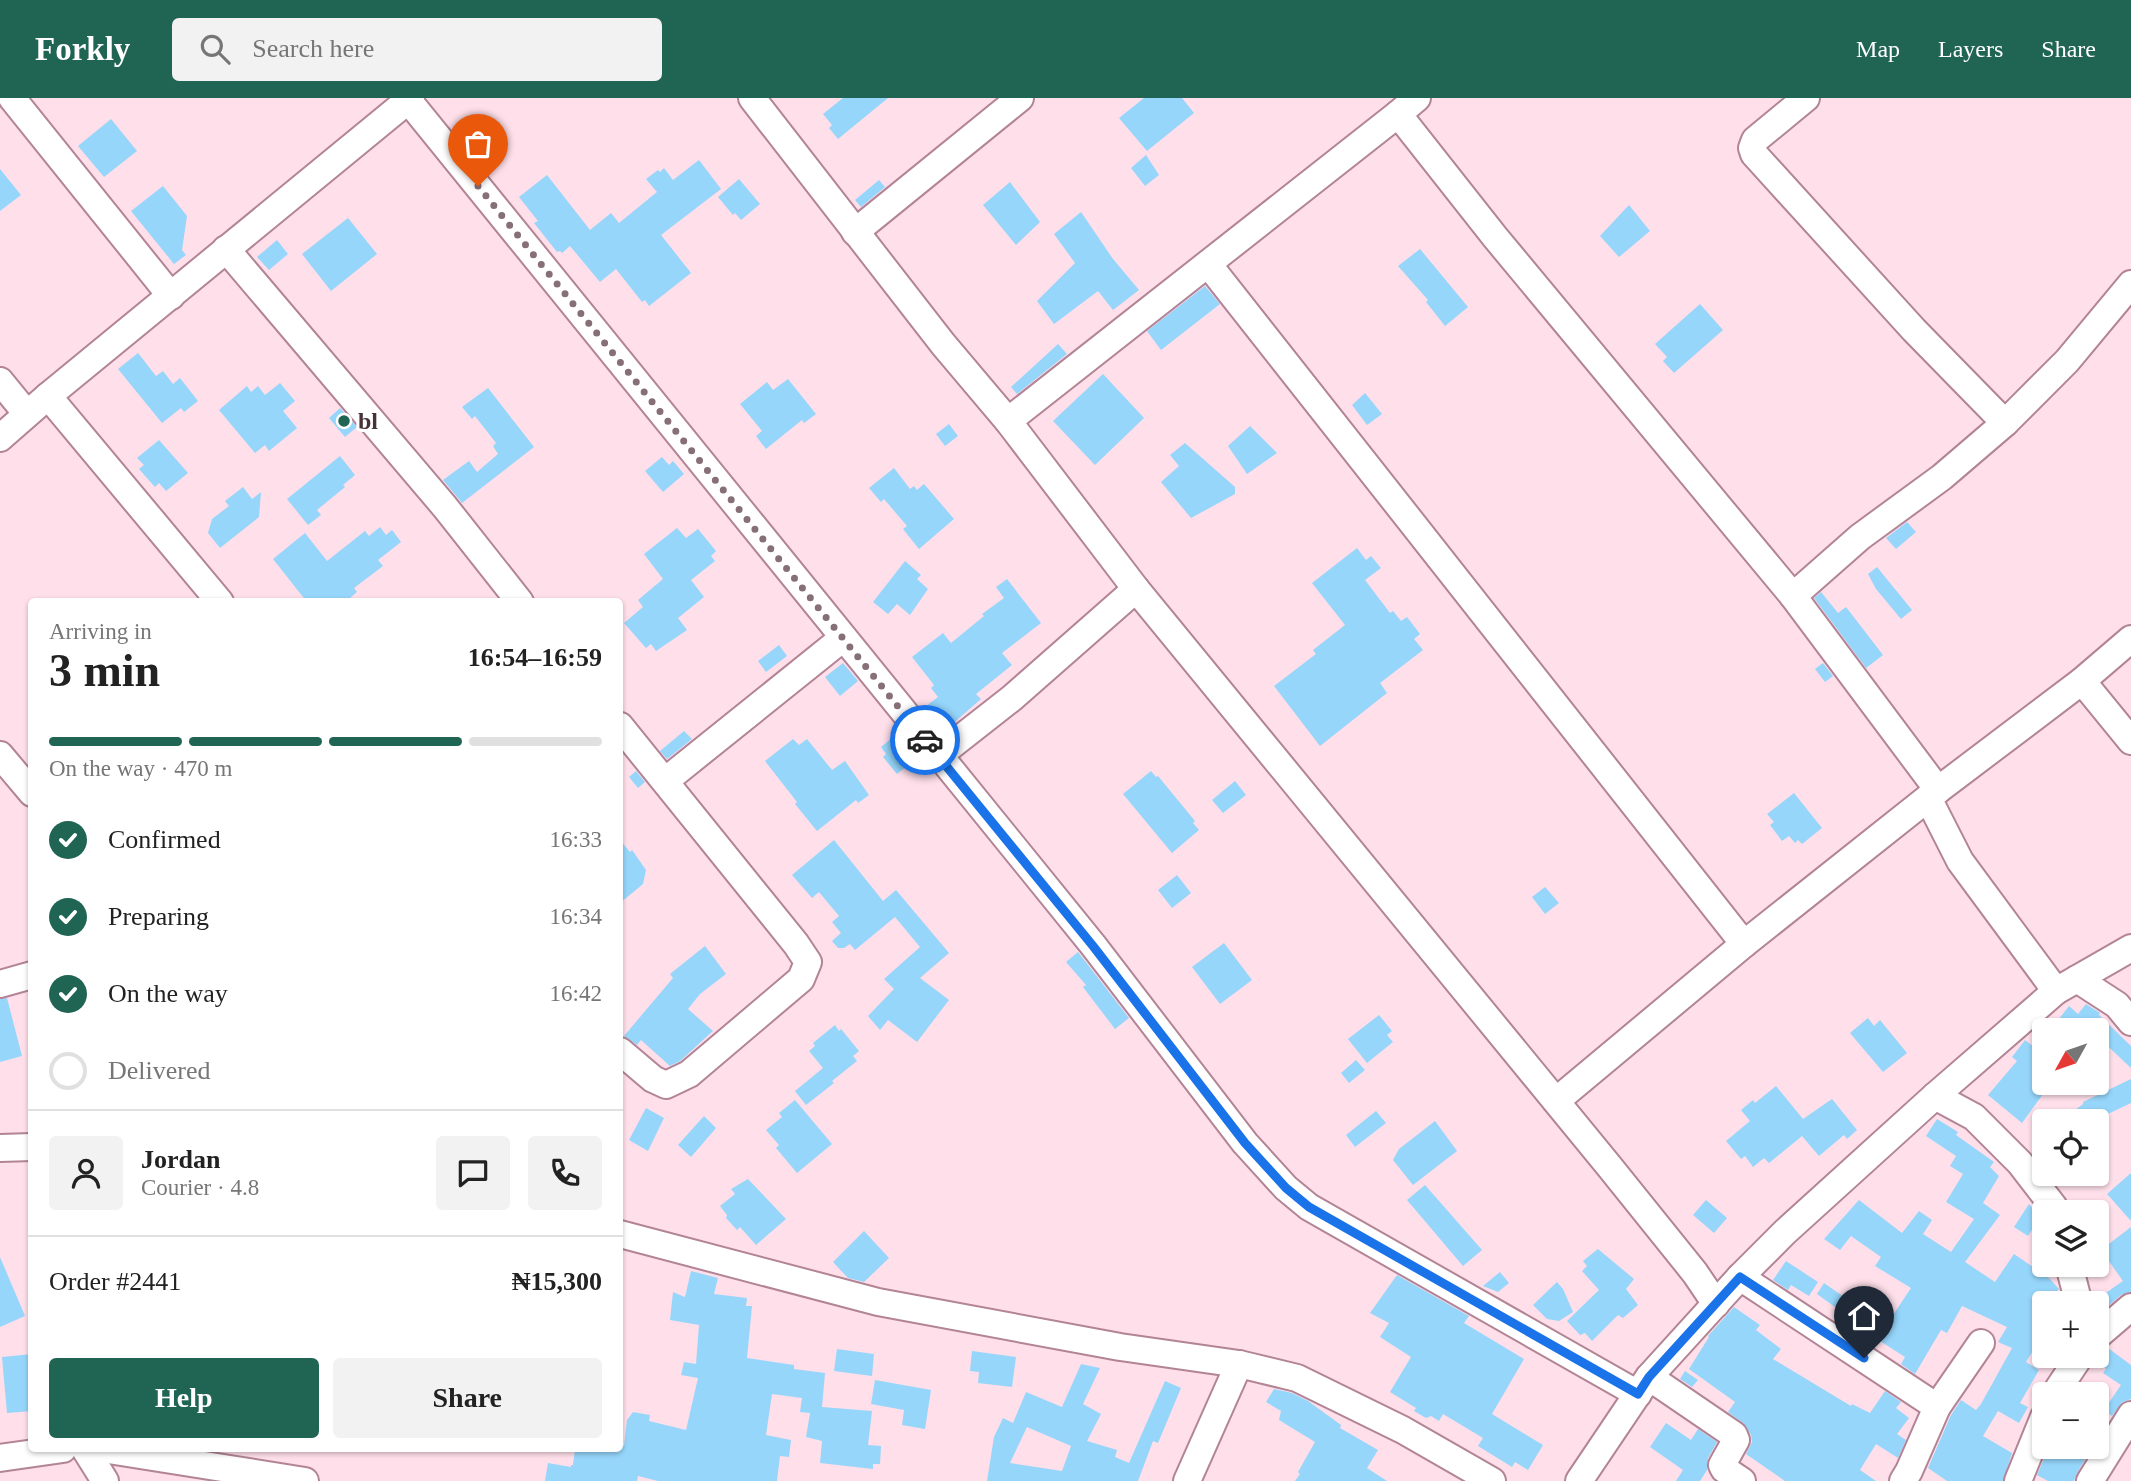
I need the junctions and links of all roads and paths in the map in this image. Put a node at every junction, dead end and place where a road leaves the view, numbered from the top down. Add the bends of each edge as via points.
1 (12, 98) edge
2 (752, 98) edge
3 (1020, 98) edge
4 (1806, 98) edge
5 (410, 99) edge
6 (1408, 106) edge
7 (855, 232) junction
8 (226, 250) junction
9 (1208, 264) junction
10 (2131, 284) edge
11 (171, 296) junction
12 (0, 381) edge
13 (48, 396) junction
14 (27, 414) junction
15 (1008, 421) junction
16 (2005, 423) junction
17 (0, 438) edge
18 (1136, 589) junction
19 (1793, 596) junction
20 (217, 598) edge
21 (517, 598) edge
22 (843, 638) junction
23 (2131, 639) edge
24 (2082, 681) junction
25 (623, 730) edge
26 (2131, 741) edge
27 (0, 755) edge
28 (938, 756) junction
29 (664, 781) junction
30 (28, 788) edge
31 (1933, 794) junction
32 (1744, 944) junction
33 (2131, 948) edge
34 (28, 976) edge
35 (0, 984) edge
36 (2066, 985) junction
37 (2131, 1022) edge
38 (623, 1054) edge
39 (1935, 1096) junction
40 (1556, 1101) junction
41 (28, 1147) edge
42 (0, 1148) edge
43 (2049, 1200) edge
44 (623, 1235) edge
45 (1740, 1277) junction
46 (1716, 1304) junction
47 (2131, 1307) edge
48 (2109, 1326) edge
49 (1981, 1343) dead end
50 (1240, 1364) junction
51 (1644, 1386) junction
52 (1937, 1406) junction
53 (2131, 1415) edge
54 (42, 1452) edge
55 (87, 1452) edge
56 (121, 1452) edge
57 (0, 1458) edge
58 (2032, 1458) edge
59 (1194, 1478) edge
60 (2026, 1479) edge
61 (105, 1481) edge
62 (305, 1481) edge
63 (1492, 1481) edge
64 (1579, 1481) edge
65 (1742, 1481) edge
66 (1903, 1481) edge
67 (2090, 1481) edge

1 - 11 street
2 - 7 street
3 - 7 street
4 - 16 street via 1755,140 1754,154
5 - 8 street
5 - 22 street
6 - 9 street
6 - 19 street via 1495,237
7 - 15 street
8 - 11 street
8 - 21 street
9 - 15 street
9 - 32 street
10 - 16 street via 2067,361
11 - 13 street
12 - 14 street
13 - 14 street
13 - 20 street
14 - 17 street
15 - 18 street
16 - 19 street
18 - 28 street
18 - 40 street
19 - 31 street
22 - 28 street
22 - 29 street
23 - 24 street
24 - 26 street
24 - 31 street
25 - 29 street
27 - 30 street
28 - 51 street via 1245,1143 1286,1188 1309,1207
29 - 38 street via 808,962 802,979 688,1074 666,1085
31 - 32 street
31 - 36 street via 1960,861
32 - 40 street
33 - 36 street
34 - 35 street
36 - 37 street via 2117,1004
36 - 39 street
39 - 43 street via 1974,1117
39 - 45 street
40 - 46 street
41 - 42 street
44 - 50 street via 878,1302
45 - 46 street
45 - 52 street
46 - 51 street
47 - 48 street
49 - 52 street
50 - 59 street
50 - 63 street via 1297,1378 1403,1430
51 - 64 street
51 - 65 street via 1734,1435 1736,1440 1722,1465
52 - 66 street
53 - 67 street
54 - 57 street
55 - 61 street
56 - 62 street
58 - 60 street

